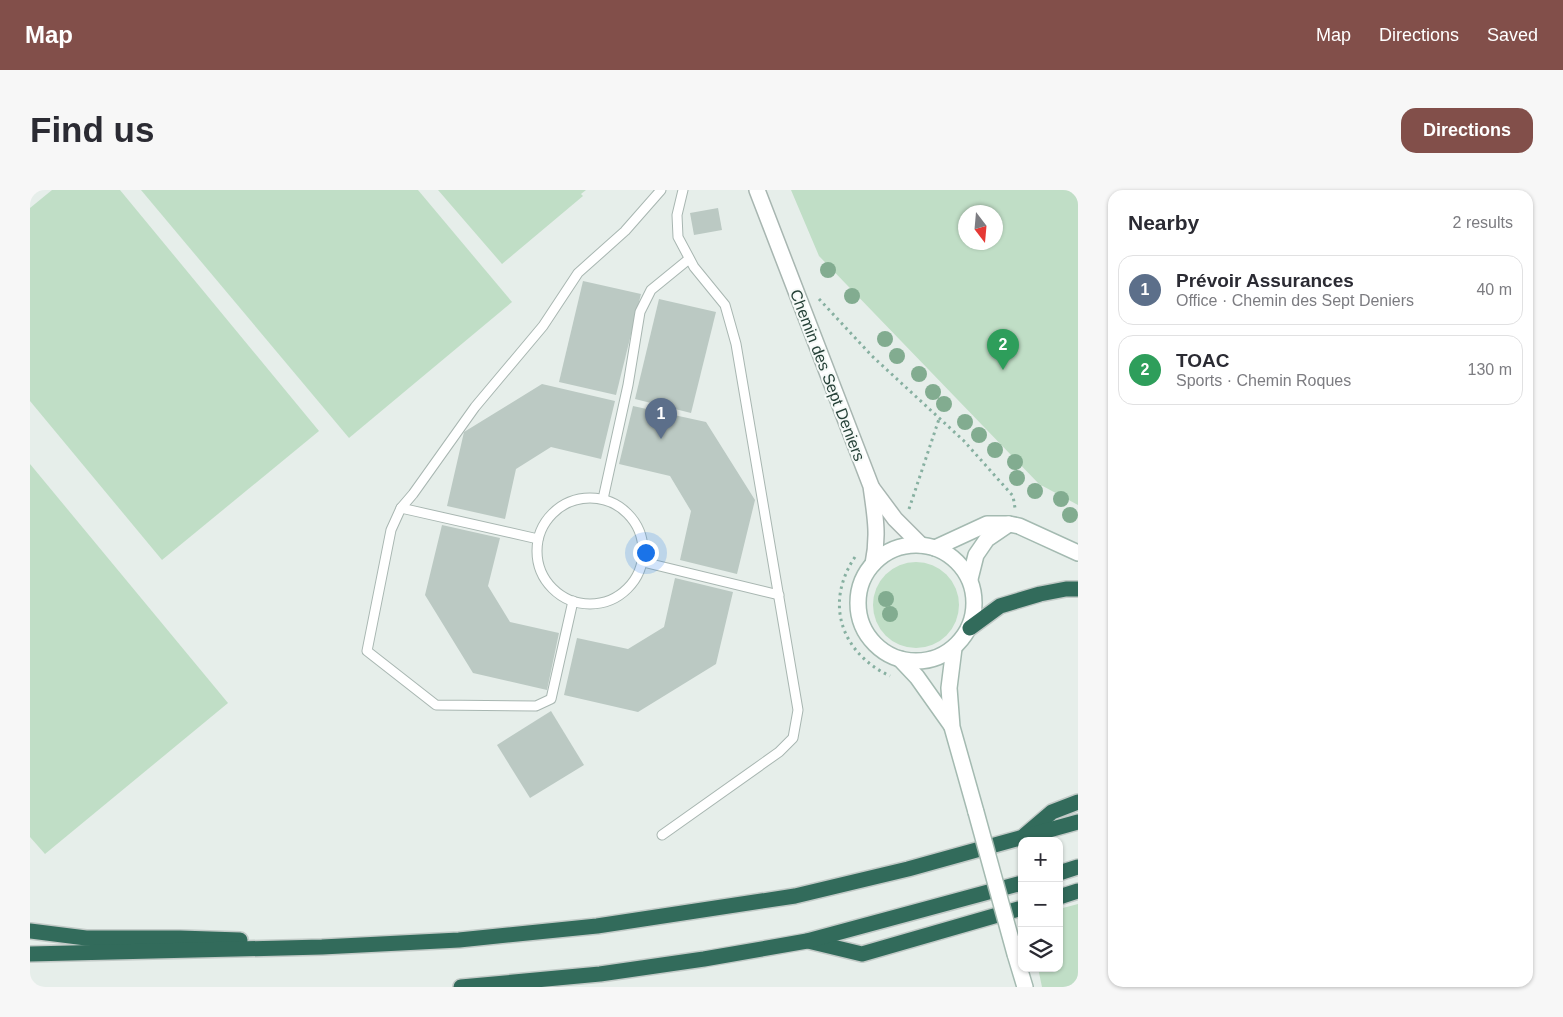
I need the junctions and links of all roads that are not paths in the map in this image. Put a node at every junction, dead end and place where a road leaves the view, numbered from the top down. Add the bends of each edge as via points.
1 (661, 190) edge
2 (683, 190) edge
3 (757, 190) edge
4 (689, 258) junction
5 (871, 486) junction
6 (603, 499) junction
7 (401, 508) junction
8 (1014, 525) junction
9 (538, 540) junction
10 (928, 546) junction
11 (1078, 553) edge
12 (643, 562) junction
13 (873, 564) junction
14 (970, 579) junction
15 (1078, 589) edge
16 (779, 595) junction
17 (572, 601) junction
18 (970, 628) junction
19 (954, 648) junction
20 (900, 659) junction
21 (952, 728) junction
22 (1078, 802) edge
23 (1078, 822) edge
24 (662, 835) dead end
25 (1023, 837) joint
26 (1018, 838) edge
27 (1078, 867) edge
28 (1063, 872) edge
29 (1018, 884) edge
30 (1078, 892) edge
31 (1063, 896) edge
32 (1018, 909) edge
33 (30, 931) edge
34 (807, 941) junction
35 (322, 947) junction
36 (30, 954) edge
37 (461, 987) edge
38 (1025, 987) edge

1 - 7 lane via 625,231 578,273 543,326 475,407
2 - 4 lane via 677,215 678,237
3 - 5 street, Chemin des Sept Deniers
4 - 6 lane via 651,290 640,312
4 - 16 lane via 725,305 736,344
5 - 10 street via 895,519
5 - 13 street, Chemin des Sept Deniers via 877,528
6 - 9 lane via 573,500 557,508 545,522
6 - 12 lane via 626,510 638,525 643,543
7 - 9 lane
7 - 17 lane via 391,530 367,651 436,705 536,706 551,699
8 - 10 street via 987,524
8 - 11 street
8 - 14 street via 987,539 976,555
9 - 17 lane via 541,573 550,587
10 - 13 street via 904,546
10 - 14 street via 949,555
12 - 16 lane
12 - 17 lane via 637,577 612,600 596,604
13 - 20 street via 859,593 860,618 875,644 886,654
14 - 18 street via 975,604
15 - 18 highway via 1040,594 1000,606
16 - 24 lane via 798,710 793,738 779,752
18 - 19 street
19 - 20 street via 929,660 914,662
19 - 21 street via 949,688
20 - 21 street via 917,676
21 - 38 street, bridge
22 - 25 highway via 1052,812
23 - 25 highway
26 - 35 highway via 795,896 597,926 459,940
27 - 28 highway
29 - 34 highway
30 - 31 highway
32 - 34 highway via 862,954
33 - 35 highway via 86,938 233,940
34 - 37 highway via 600,974
35 - 36 highway

